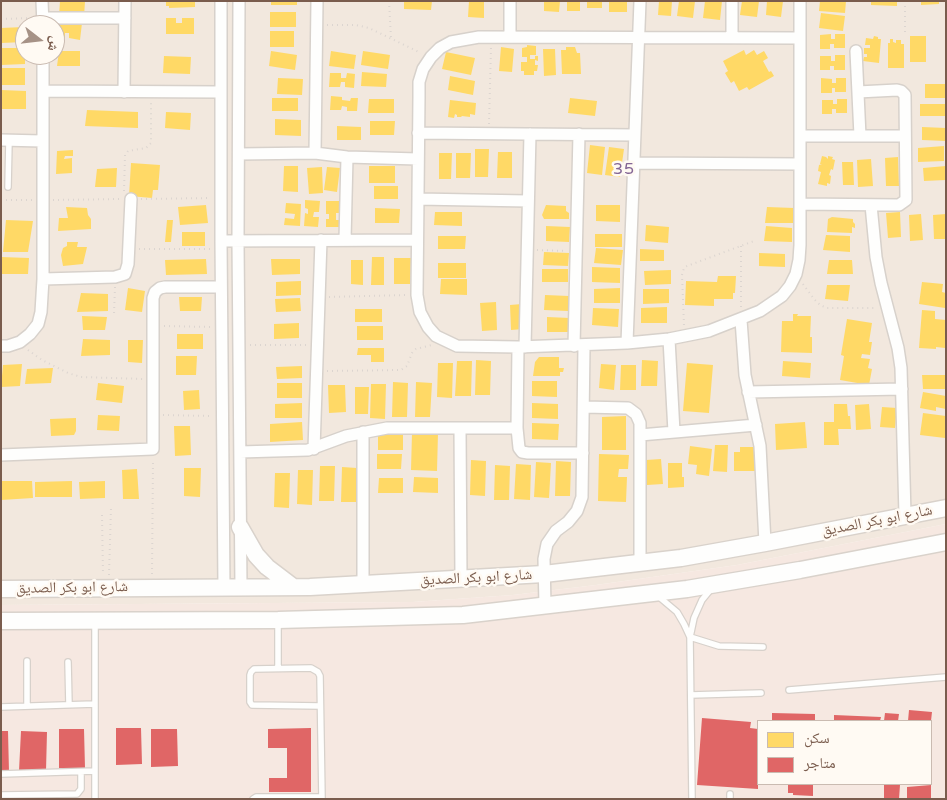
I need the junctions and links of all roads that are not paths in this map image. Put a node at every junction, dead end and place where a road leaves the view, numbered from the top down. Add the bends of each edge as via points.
1 (42, 1) edge
2 (125, 1) edge
3 (221, 1) edge
4 (239, 1) edge
5 (317, 1) edge
6 (510, 1) edge
7 (640, 1) edge
8 (732, 1) edge
9 (800, 1) edge
10 (42, 15) edge
11 (125, 18) junction
12 (65, 21) edge
13 (510, 36) junction
14 (639, 37) junction
15 (732, 38) junction
16 (800, 38) junction
17 (856, 50) dead end
18 (43, 65) edge
19 (43, 91) junction
20 (124, 92) junction
21 (220, 92) junction
22 (858, 92) junction
23 (418, 133) junction
24 (530, 134) junction
25 (579, 134) junction
26 (635, 135) junction
27 (800, 136) junction
28 (860, 136) junction
29 (905, 136) junction
30 (5, 140) edge
31 (42, 141) junction
32 (315, 153) junction
33 (239, 154) junction
34 (347, 157) junction
35 (418, 159) junction
36 (634, 163) junction
37 (800, 164) junction
38 (8, 188) dead end
39 (128, 199) road end
40 (418, 199) junction
41 (528, 201) junction
42 (800, 204) junction
43 (871, 205) junction
44 (321, 240) junction
45 (345, 240) junction
46 (417, 240) junction
47 (238, 241) junction
48 (221, 245) junction
49 (43, 279) junction
50 (222, 287) junction
51 (741, 320) junction
52 (669, 338) junction
53 (627, 343) junction
54 (1, 346) edge
55 (579, 346) junction
56 (522, 347) junction
57 (902, 389) junction
58 (748, 392) junction
59 (584, 407) junction
60 (756, 425) junction
61 (460, 428) junction
62 (517, 428) junction
63 (363, 432) junction
64 (674, 432) junction
65 (640, 434) junction
66 (314, 449) junction
67 (240, 452) junction
68 (583, 453) junction
69 (1, 454) edge
70 (946, 508) edge
71 (905, 515) junction
72 (240, 527) junction
73 (946, 542) edge
74 (764, 544) junction
75 (224, 562) junction
76 (240, 562) junction
77 (640, 563) junction
78 (544, 574) junction
79 (460, 579) junction
80 (363, 584) junction
81 (714, 585) junction
82 (292, 586) junction
83 (232, 588) junction
84 (1, 589) edge
85 (655, 593) junction
86 (545, 606) junction
87 (278, 620) junction
88 (1, 621) edge
89 (95, 621) junction
90 (690, 637) junction
91 (763, 646) dead end
92 (27, 661) dead end
93 (68, 662) dead end
94 (278, 668) junction
95 (946, 677) edge
96 (789, 690) dead end
97 (761, 693) dead end
98 (691, 695) junction
99 (95, 704) junction
100 (69, 705) junction
101 (27, 706) junction
102 (320, 706) junction
103 (1, 707) edge
104 (95, 771) junction
105 (81, 772) junction
106 (1, 774) edge
107 (1, 795) edge
108 (322, 798) edge
109 (96, 799) edge
110 (253, 799) edge
111 (692, 799) edge

1 - 10 street
2 - 11 street
3 - 21 street
4 - 33 street
5 - 32 street
6 - 13 street
7 - 14 street
8 - 15 street
9 - 16 street
11 - 12 street
11 - 20 street
13 - 14 street
13 - 23 street via 451,42 431,57 419,82
14 - 15 street
14 - 26 street
15 - 16 street
16 - 27 street
17 - 22 street
18 - 19 street
19 - 20 street
19 - 31 street
20 - 21 street
21 - 48 street
22 - 28 street
22 - 29 street via 902,91 905,95
23 - 24 street
23 - 35 street
24 - 25 street
24 - 41 street
25 - 26 street
25 - 55 street via 576,251
26 - 36 street
27 - 28 street
27 - 37 street
28 - 29 street
29 - 43 street via 906,200 899,205
30 - 31 street
30 - 38 lane
31 - 49 street
32 - 33 street
32 - 34 street
33 - 47 street
34 - 35 street
34 - 45 street
35 - 40 street
36 - 37 street
36 - 53 street
37 - 42 street
39 - 49 street via 129,249 125,274
40 - 41 street
40 - 46 street
41 - 56 street
42 - 43 street
42 - 51 street via 799,260 790,286 782,296
43 - 57 street via 876,257 898,348
44 - 45 street
44 - 47 street
44 - 66 street
45 - 46 street
46 - 56 street via 420,312 436,336 457,346
47 - 48 street
47 - 67 street
48 - 50 street
49 - 54 street via 38,324 20,342
50 - 69 street via 160,288 155,292 153,449
50 - 75 street
51 - 52 street
51 - 58 street
52 - 53 street
52 - 64 street
53 - 55 street
55 - 56 street
55 - 59 street
56 - 62 street
57 - 58 street
57 - 71 street
58 - 60 street
59 - 65 street via 628,408 636,414
59 - 68 street
60 - 64 street
60 - 74 street
61 - 62 street
61 - 63 street via 387,428
61 - 79 street
62 - 68 street via 517,444 522,452
63 - 66 street
63 - 80 street
64 - 65 street
65 - 77 street
66 - 67 street
67 - 72 street
68 - 78 street via 582,497 577,511 547,544
70 - 71 main road, شارع ابو بكر الصديق
71 - 74 main road, شارع ابو بكر الصديق
72 - 76 street
72 - 82 main road via 262,561
73 - 81 main road
74 - 77 main road, شارع ابو بكر الصديق
75 - 76 street
75 - 83 street
76 - 83 street
77 - 78 main road, شارع ابو بكر الصديق
78 - 79 main road, شارع ابو بكر الصديق
78 - 86 street
79 - 80 main road, شارع ابو بكر الصديق
80 - 82 main road, شارع ابو بكر الصديق
81 - 85 main road
81 - 90 lane via 702,600
82 - 83 main road, شارع ابو بكر الصديق
83 - 84 main road, شارع ابو بكر الصديق
85 - 86 main road
85 - 90 lane via 676,612
86 - 87 main road via 454,615
87 - 89 main road
87 - 94 lane
88 - 89 main road
89 - 99 lane
90 - 91 lane via 719,646
90 - 98 lane
92 - 101 lane
93 - 100 lane
94 - 102 lane via 311,668 318,672
94 - 102 lane via 254,669 251,672 252,705
95 - 96 lane
97 - 98 lane
98 - 111 lane
99 - 100 lane
99 - 104 lane
100 - 101 lane
101 - 103 lane
102 - 108 lane
104 - 105 lane
104 - 109 lane
105 - 106 lane
105 - 107 lane via 81,789 77,794
108 - 110 lane

